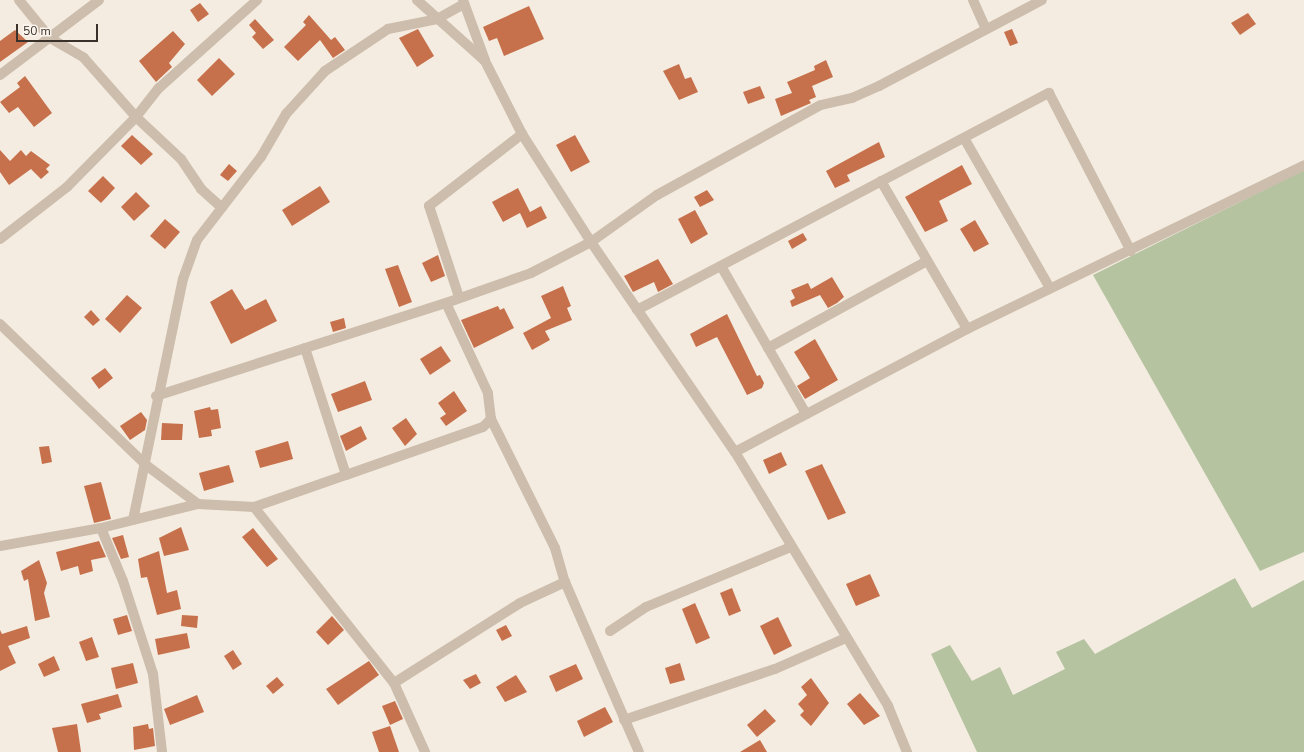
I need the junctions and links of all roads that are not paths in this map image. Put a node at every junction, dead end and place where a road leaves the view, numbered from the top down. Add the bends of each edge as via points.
1 (19, 0) edge
2 (99, 0) edge
3 (257, 0) edge
4 (417, 0) edge
5 (973, 0) edge
6 (1042, 0) edge
7 (463, 2) edge
8 (437, 19) junction
9 (986, 29) junction
10 (50, 38) junction
11 (485, 61) junction
12 (0, 75) edge
13 (136, 117) junction
14 (522, 134) junction
15 (964, 138) junction
16 (1304, 165) edge
17 (881, 181) junction
18 (222, 208) junction
19 (0, 239) edge
20 (591, 242) junction
21 (1131, 251) junction
22 (927, 261) junction
23 (721, 266) junction
24 (1050, 288) junction
25 (459, 297) junction
26 (446, 304) junction
27 (637, 310) junction
28 (0, 324) edge
29 (967, 329) junction
30 (305, 348) junction
31 (768, 348) junction
32 (156, 396) junction
33 (806, 414) junction
34 (491, 419) junction
35 (735, 452) junction
36 (146, 465) junction
37 (346, 475) junction
38 (198, 504) junction
39 (254, 507) junction
40 (133, 520) junction
41 (101, 528) junction
42 (0, 546) edge
43 (791, 547) junction
44 (565, 582) junction
45 (610, 631) dead end
46 (846, 638) junction
47 (394, 682) junction
48 (624, 720) junction
49 (162, 752) edge
50 (425, 752) edge
51 (639, 752) edge
52 (907, 752) edge

1 - 10 street
2 - 10 street
3 - 13 street via 159,88
4 - 8 street
5 - 9 street
6 - 9 street
7 - 8 street
7 - 11 street
8 - 11 street
8 - 18 street via 388,29 325,71 286,114 261,158
9 - 20 street via 852,98 821,105 657,195
10 - 12 street
10 - 13 street via 84,58
11 - 14 street
13 - 18 street via 181,159 201,189
13 - 19 street via 67,187
14 - 20 street
14 - 25 street via 429,206
15 - 17 street
15 - 21 street via 1049,94
15 - 24 street
16 - 21 street
17 - 22 street
17 - 23 street
18 - 32 street via 197,240 183,279
20 - 25 street via 531,273
20 - 27 street
21 - 24 street
22 - 29 street
22 - 31 street
23 - 27 street
23 - 31 street
24 - 29 street
25 - 26 street
26 - 30 street
26 - 34 street via 488,393
27 - 35 street
28 - 36 street
29 - 33 street
30 - 32 street
30 - 37 street
31 - 33 street
32 - 36 street
33 - 35 street
34 - 37 street via 482,427
34 - 44 street via 555,548
35 - 43 street
36 - 38 street
36 - 40 street
37 - 39 street
38 - 39 street
38 - 40 street
39 - 47 street
40 - 41 street
41 - 42 street
41 - 49 street via 130,600 154,674
43 - 45 street via 646,607
43 - 46 street
44 - 47 street via 520,603
44 - 48 street
46 - 48 street via 775,669
46 - 52 street via 888,706
47 - 50 street
48 - 51 street

